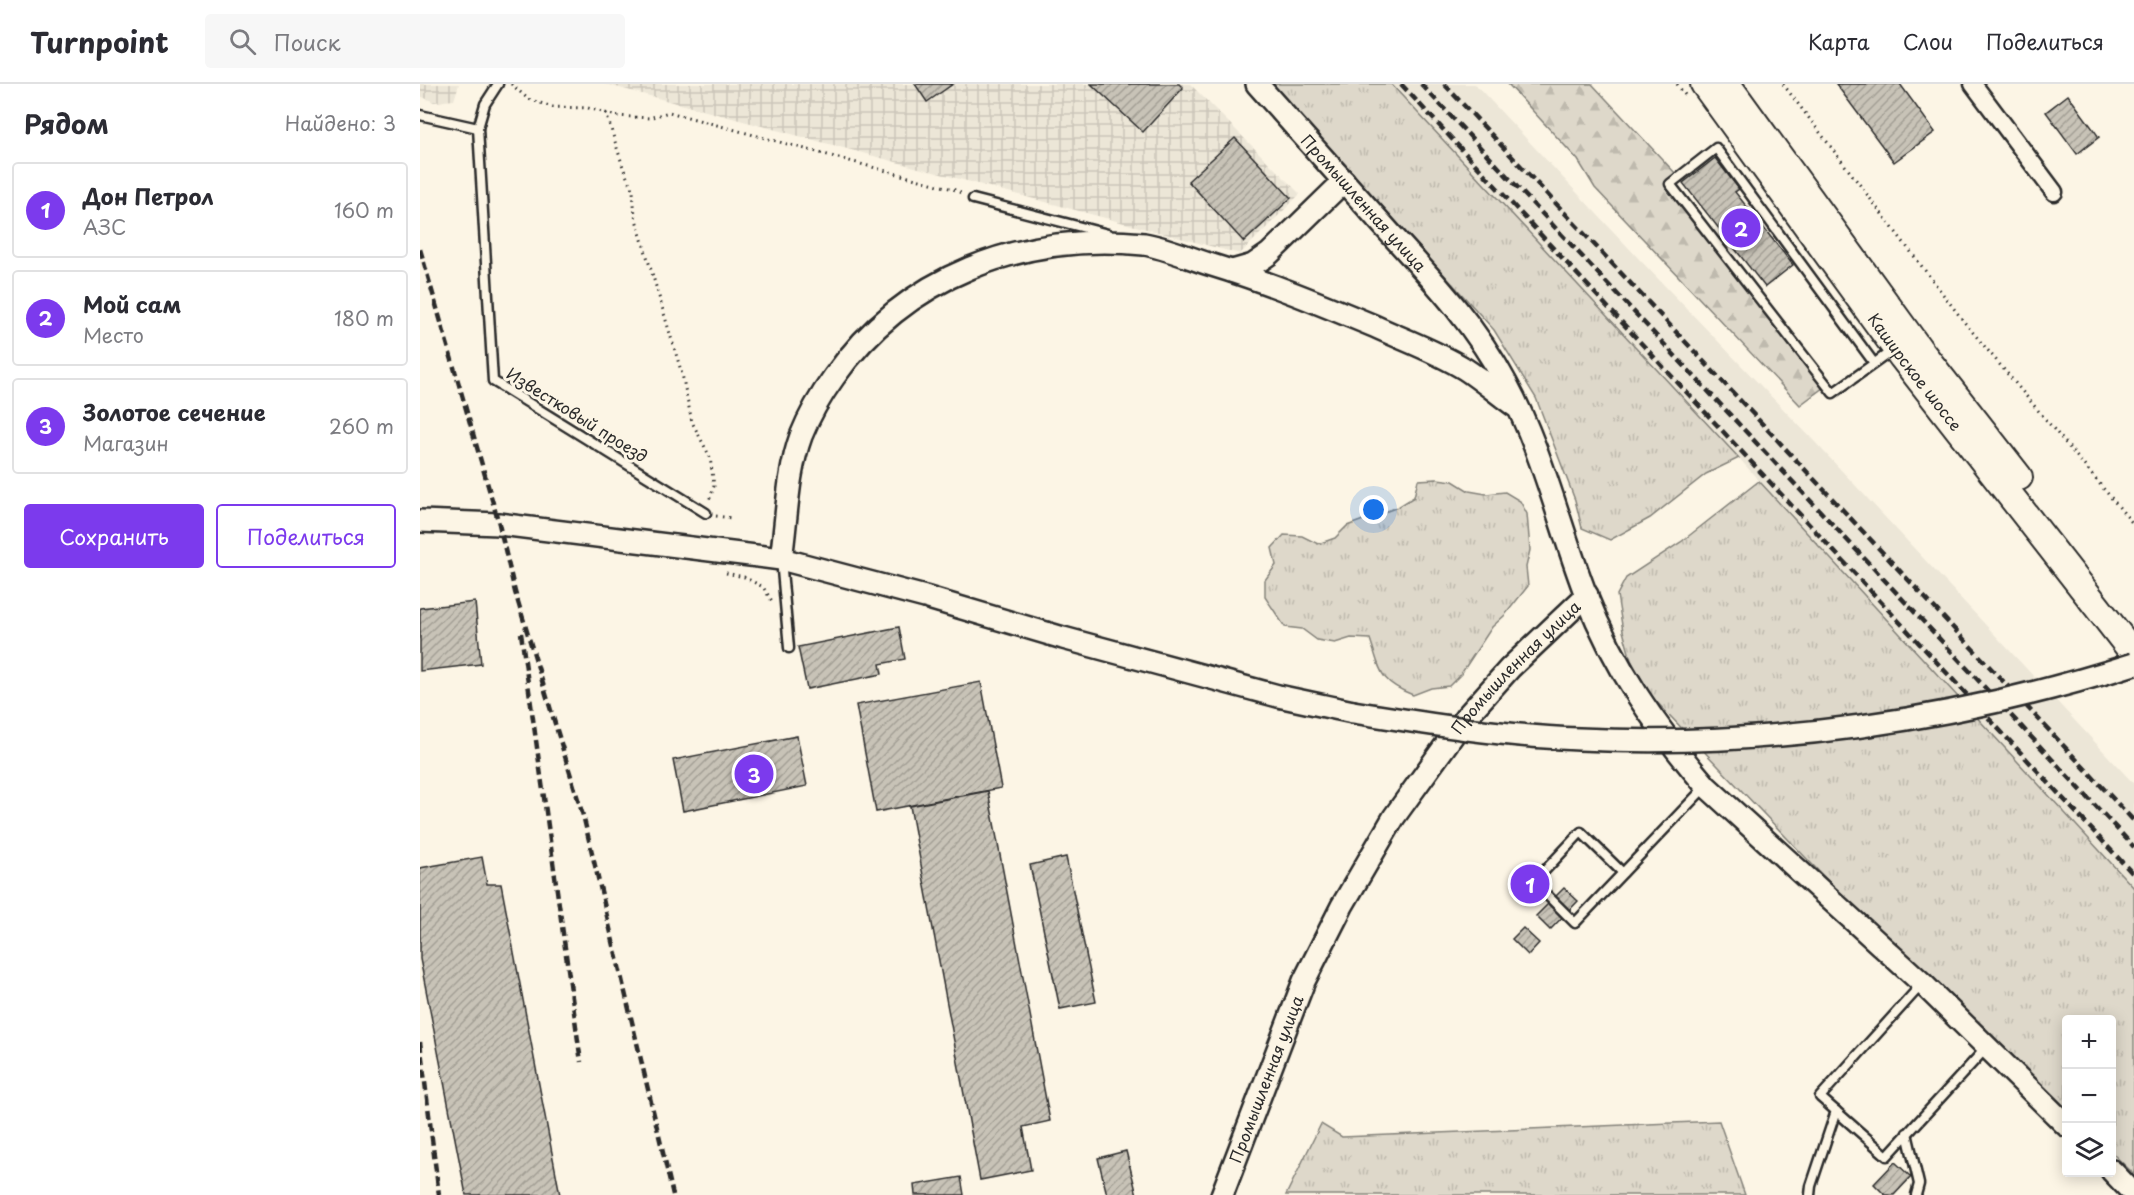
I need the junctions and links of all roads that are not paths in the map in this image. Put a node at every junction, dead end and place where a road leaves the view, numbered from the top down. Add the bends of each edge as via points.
1 (498, 84) edge
2 (1257, 84) edge
3 (1704, 84) edge
4 (1726, 84) edge
5 (1973, 84) edge
6 (420, 115) edge
7 (478, 128) junction
8 (1344, 181) junction
9 (2054, 192) dead end
10 (973, 199) road end
11 (1146, 244) junction
12 (1232, 271) junction
13 (1895, 348) junction
14 (1874, 363) junction
15 (1520, 410) junction
16 (706, 513) road end
17 (420, 521) edge
18 (781, 559) junction
19 (1587, 595) junction
20 (2134, 624) edge
21 (789, 648) dead end
22 (2134, 654) edge
23 (2134, 664) edge
24 (1706, 786) junction
25 (1623, 873) junction
26 (1922, 983) junction
27 (1987, 1047) junction
28 (1836, 1111) junction
29 (2065, 1123) edge
30 (1908, 1133) junction
31 (2116, 1175) edge
32 (2134, 1194) edge
33 (1222, 1195) edge
34 (1810, 1195) edge
35 (1916, 1195) edge

1 - 7 lane, Известковый проезд via 485,104
2 - 8 street, Промышленная улица
3 - 13 main road, Каширское шоссе
4 - 20 main road, Каширское шоссе via 1919,349
5 - 9 street
6 - 7 lane
7 - 16 lane, Известковый проезд via 493,381
8 - 12 street via 1269,254 1253,265
8 - 15 street, Промышленная улица via 1480,338
10 - 11 lane
11 - 12 street
11 - 18 street via 1077,243 1021,251 969,267 927,288 889,315 850,355 823,393 801,436
12 - 15 street via 1433,352 1466,370
13 - 14 lane
13 - 22 main road, Каширское шоссе
14 - 14 lane via 1833,393 1670,184 1716,148
15 - 19 street, Промышленная улица
17 - 18 street via 499,524
18 - 21 lane
18 - 23 street, bridge via 1278,696 1513,735 1645,741 1827,730 1945,712
19 - 24 street via 1613,656 1640,701
19 - 33 street, Промышленная улица via 1510,668 1466,717 1394,817 1304,981
24 - 25 lane
24 - 26 street
25 - 25 lane via 1575,923 1534,882 1581,832
26 - 27 street
26 - 28 lane via 1820,1097
27 - 29 street
27 - 30 lane
28 - 30 lane via 1887,1156
28 - 34 lane
30 - 35 lane via 1919,1184
31 - 32 street

